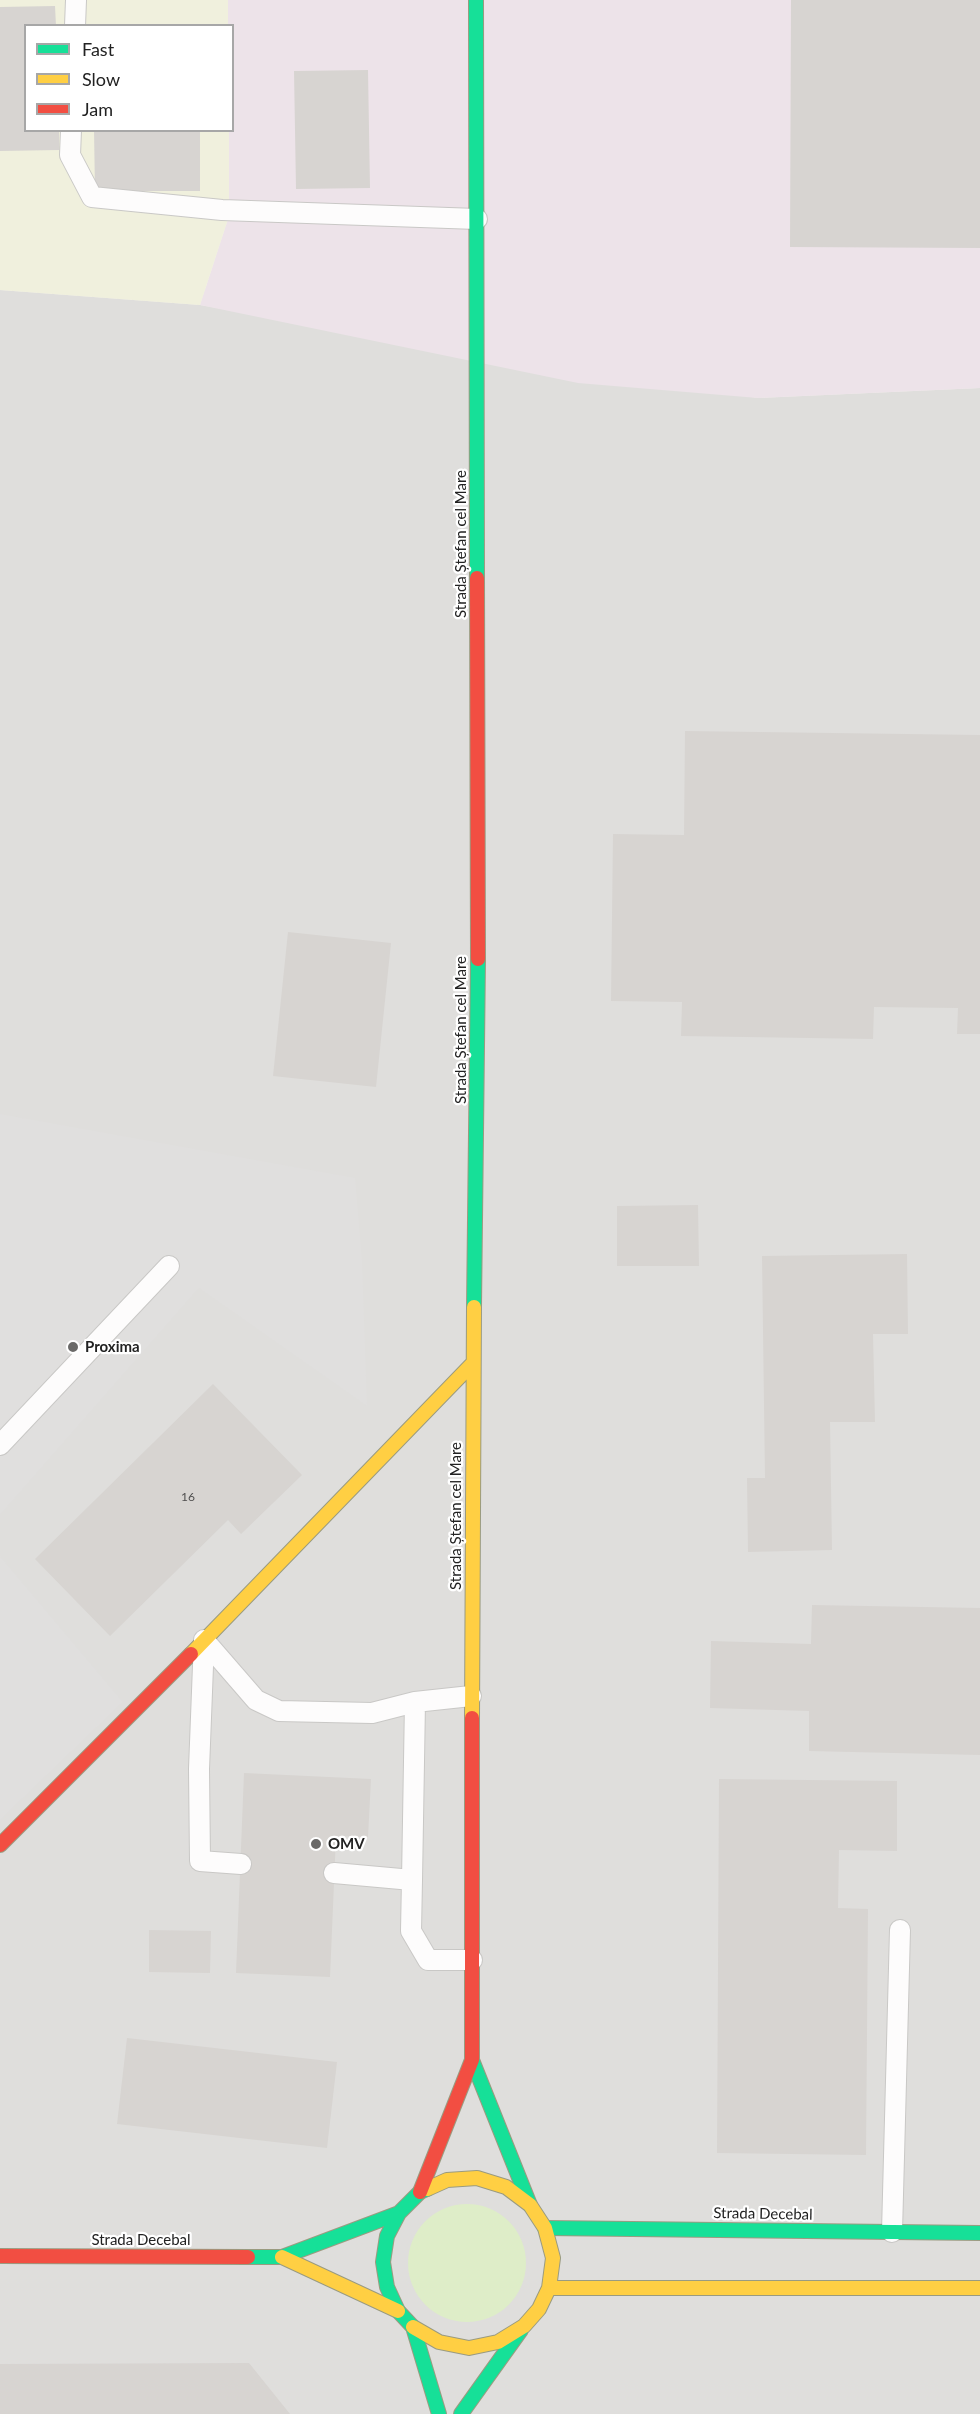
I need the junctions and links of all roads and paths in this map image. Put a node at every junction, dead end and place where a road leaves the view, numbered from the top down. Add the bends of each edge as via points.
1 (76, 0) edge
2 (476, 0) edge
3 (75, 24) edge
4 (71, 132) edge
5 (477, 219) junction
6 (169, 1266) dead end
7 (473, 1363) junction
8 (0, 1445) edge
9 (204, 1640) junction
10 (471, 1696) junction
11 (415, 1702) junction
12 (0, 1845) edge
13 (241, 1864) dead end
14 (334, 1873) dead end
15 (412, 1880) junction
16 (900, 1930) dead end
17 (472, 1960) junction
18 (472, 2060) junction
19 (420, 2192) junction
20 (530, 2205) junction
21 (399, 2213) junction
22 (545, 2228) junction
23 (892, 2232) junction
24 (980, 2233) edge
25 (0, 2256) edge
26 (282, 2257) junction
27 (549, 2288) junction
28 (980, 2288) edge
29 (398, 2311) junction
30 (524, 2326) junction
31 (413, 2327) junction
32 (439, 2414) edge
33 (461, 2414) edge

1 - 3 lane
2 - 5 main road, Strada Ștefan cel Mare
4 - 5 lane via 70,155 92,197 222,210
5 - 7 main road, Strada Ștefan cel Mare via 478,1057
6 - 8 lane
7 - 9 main road
7 - 10 main road, Strada Ștefan cel Mare
9 - 11 lane via 256,1700 279,1711 372,1713
9 - 12 main road
9 - 13 lane via 200,1861
10 - 11 lane
10 - 17 main road, Strada Ștefan cel Mare
11 - 15 lane
14 - 15 lane
15 - 17 lane via 411,1932 428,1960
16 - 23 lane
17 - 18 main road, Strada Ștefan cel Mare
18 - 19 main road, Strada Ștefan cel Mare
18 - 20 main road, Strada Ștefan cel Mare
19 - 20 main road via 447,2180 477,2178 506,2187
19 - 21 main road
20 - 22 main road
21 - 26 main road, Strada Decebal
21 - 29 main road via 387,2236 383,2262 387,2288
22 - 23 main road, Strada Decebal
22 - 27 main road via 552,2258
23 - 24 main road, Strada Decebal
25 - 26 main road, Strada Decebal
26 - 29 main road, Strada Decebal
27 - 28 main road
27 - 30 main road via 539,2309
29 - 31 main road
30 - 31 main road via 498,2342 469,2348 439,2342
30 - 33 main road
31 - 32 main road

